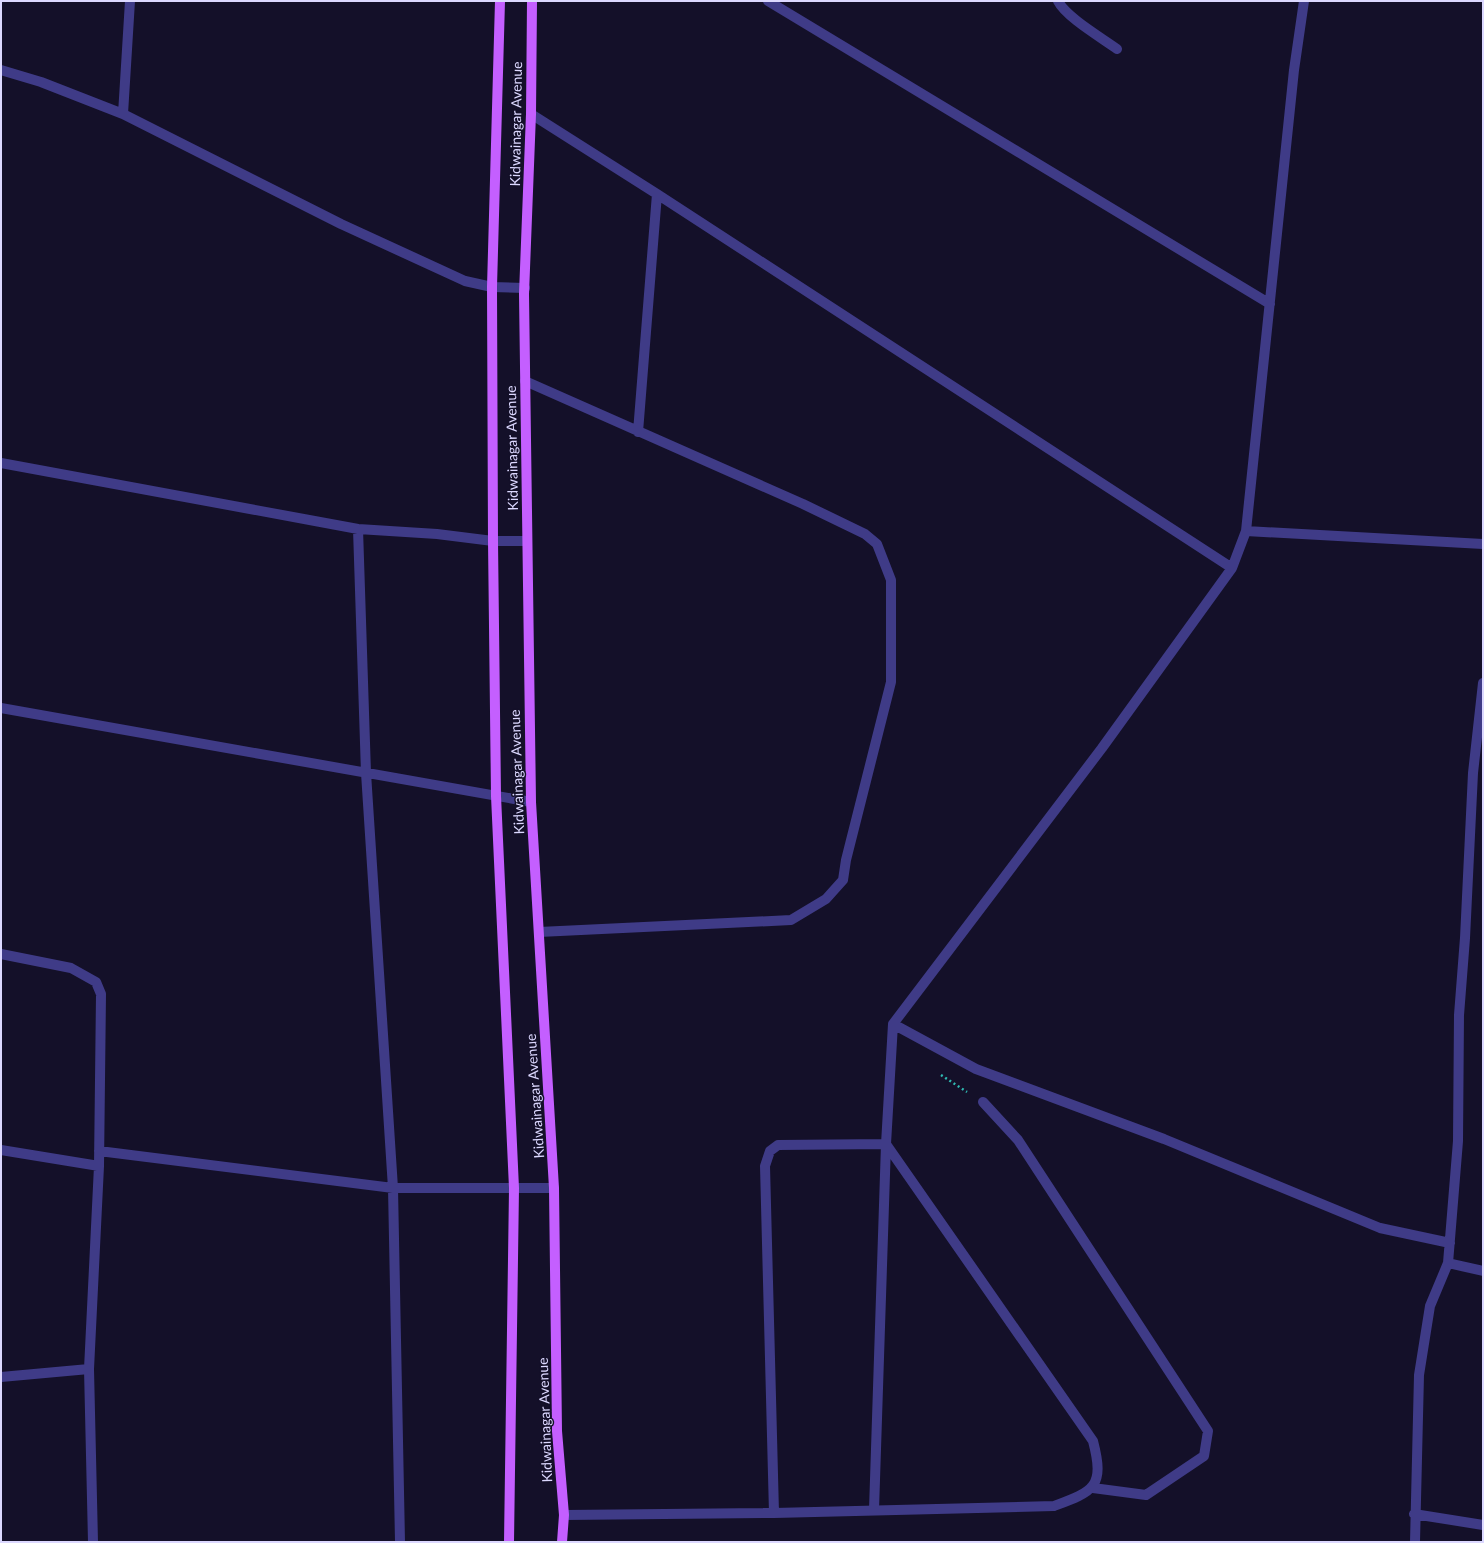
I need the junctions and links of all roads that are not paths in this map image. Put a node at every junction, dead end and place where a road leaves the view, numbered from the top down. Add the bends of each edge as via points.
1 (130, 1) edge
2 (500, 1) edge
3 (532, 1) edge
4 (768, 1) edge
5 (1058, 1) edge
6 (1304, 1) edge
7 (1117, 49) dead end
8 (1, 70) edge
9 (123, 114) junction
10 (531, 114) junction
11 (657, 194) junction
12 (492, 287) junction
13 (525, 288) junction
14 (1270, 304) junction
15 (525, 381) junction
16 (638, 432) junction
17 (1, 463) edge
18 (358, 528) junction
19 (1246, 532) junction
20 (493, 541) junction
21 (526, 541) junction
22 (1483, 544) edge
23 (1232, 568) junction
24 (1483, 682) edge
25 (1, 708) edge
26 (366, 772) junction
27 (1474, 773) junction
28 (1483, 779) edge
29 (496, 796) junction
30 (531, 802) junction
31 (539, 932) junction
32 (1, 954) edge
33 (893, 1024) junction
34 (983, 1102) dead end
35 (886, 1144) junction
36 (1, 1150) edge
37 (99, 1151) junction
38 (99, 1166) junction
39 (393, 1188) junction
40 (514, 1188) junction
41 (554, 1188) junction
42 (1450, 1243) junction
43 (1448, 1263) junction
44 (1483, 1271) edge
45 (89, 1369) junction
46 (1, 1377) edge
47 (1093, 1488) junction
48 (874, 1510) junction
49 (774, 1513) junction
50 (1414, 1514) junction
51 (564, 1515) junction
52 (1483, 1525) edge
53 (93, 1542) edge
54 (400, 1542) edge
55 (509, 1542) edge
56 (562, 1542) edge
57 (1414, 1542) edge

1 - 9 street
2 - 12 main road, Kidwainagar Avenue
3 - 10 main road, Kidwainagar Avenue
4 - 14 street
5 - 7 street via 1061,7
6 - 14 street via 1294,70
8 - 9 street via 42,82
9 - 12 street via 341,224 465,281
10 - 11 street
10 - 13 main road, Kidwainagar Avenue
11 - 16 street
11 - 23 street
12 - 13 street
12 - 20 main road, Kidwainagar Avenue
13 - 15 main road, Kidwainagar Avenue
14 - 19 street
15 - 16 street
15 - 21 main road, Kidwainagar Avenue
16 - 31 street via 803,504 865,534 877,544 891,580 891,682 843,880 826,899 791,920
17 - 18 street
18 - 20 street
18 - 26 street
19 - 22 street
19 - 23 street
20 - 21 street
20 - 29 main road, Kidwainagar Avenue
21 - 30 main road, Kidwainagar Avenue
23 - 33 street via 1102,748
24 - 27 street
25 - 26 street
26 - 29 street
26 - 39 street
27 - 28 street
27 - 42 street via 1459,1014 1458,1141
29 - 30 street
29 - 40 main road, Kidwainagar Avenue
30 - 31 main road, Kidwainagar Avenue
31 - 41 main road, Kidwainagar Avenue
32 - 37 street via 71,968 96,982 101,994
33 - 35 street
33 - 42 street via 976,1069 1164,1139 1380,1228
34 - 47 street via 1018,1140 1208,1431 1204,1456 1146,1495
35 - 47 street via 1093,1442 1098,1473
35 - 48 street
35 - 49 street via 778,1145 770,1151 765,1166
36 - 38 street
37 - 38 street
37 - 39 street
38 - 45 street
39 - 40 street
39 - 54 street
40 - 41 street
40 - 55 main road, Kidwainagar Avenue
41 - 51 main road, Kidwainagar Avenue via 557,1431
42 - 43 street
43 - 44 street
43 - 50 street via 1430,1306 1419,1375
45 - 46 street
45 - 53 street
47 - 48 street via 1079,1497 1054,1506
48 - 49 street
49 - 51 street
50 - 52 street
50 - 57 street
51 - 56 main road, Kidwainagar Avenue

